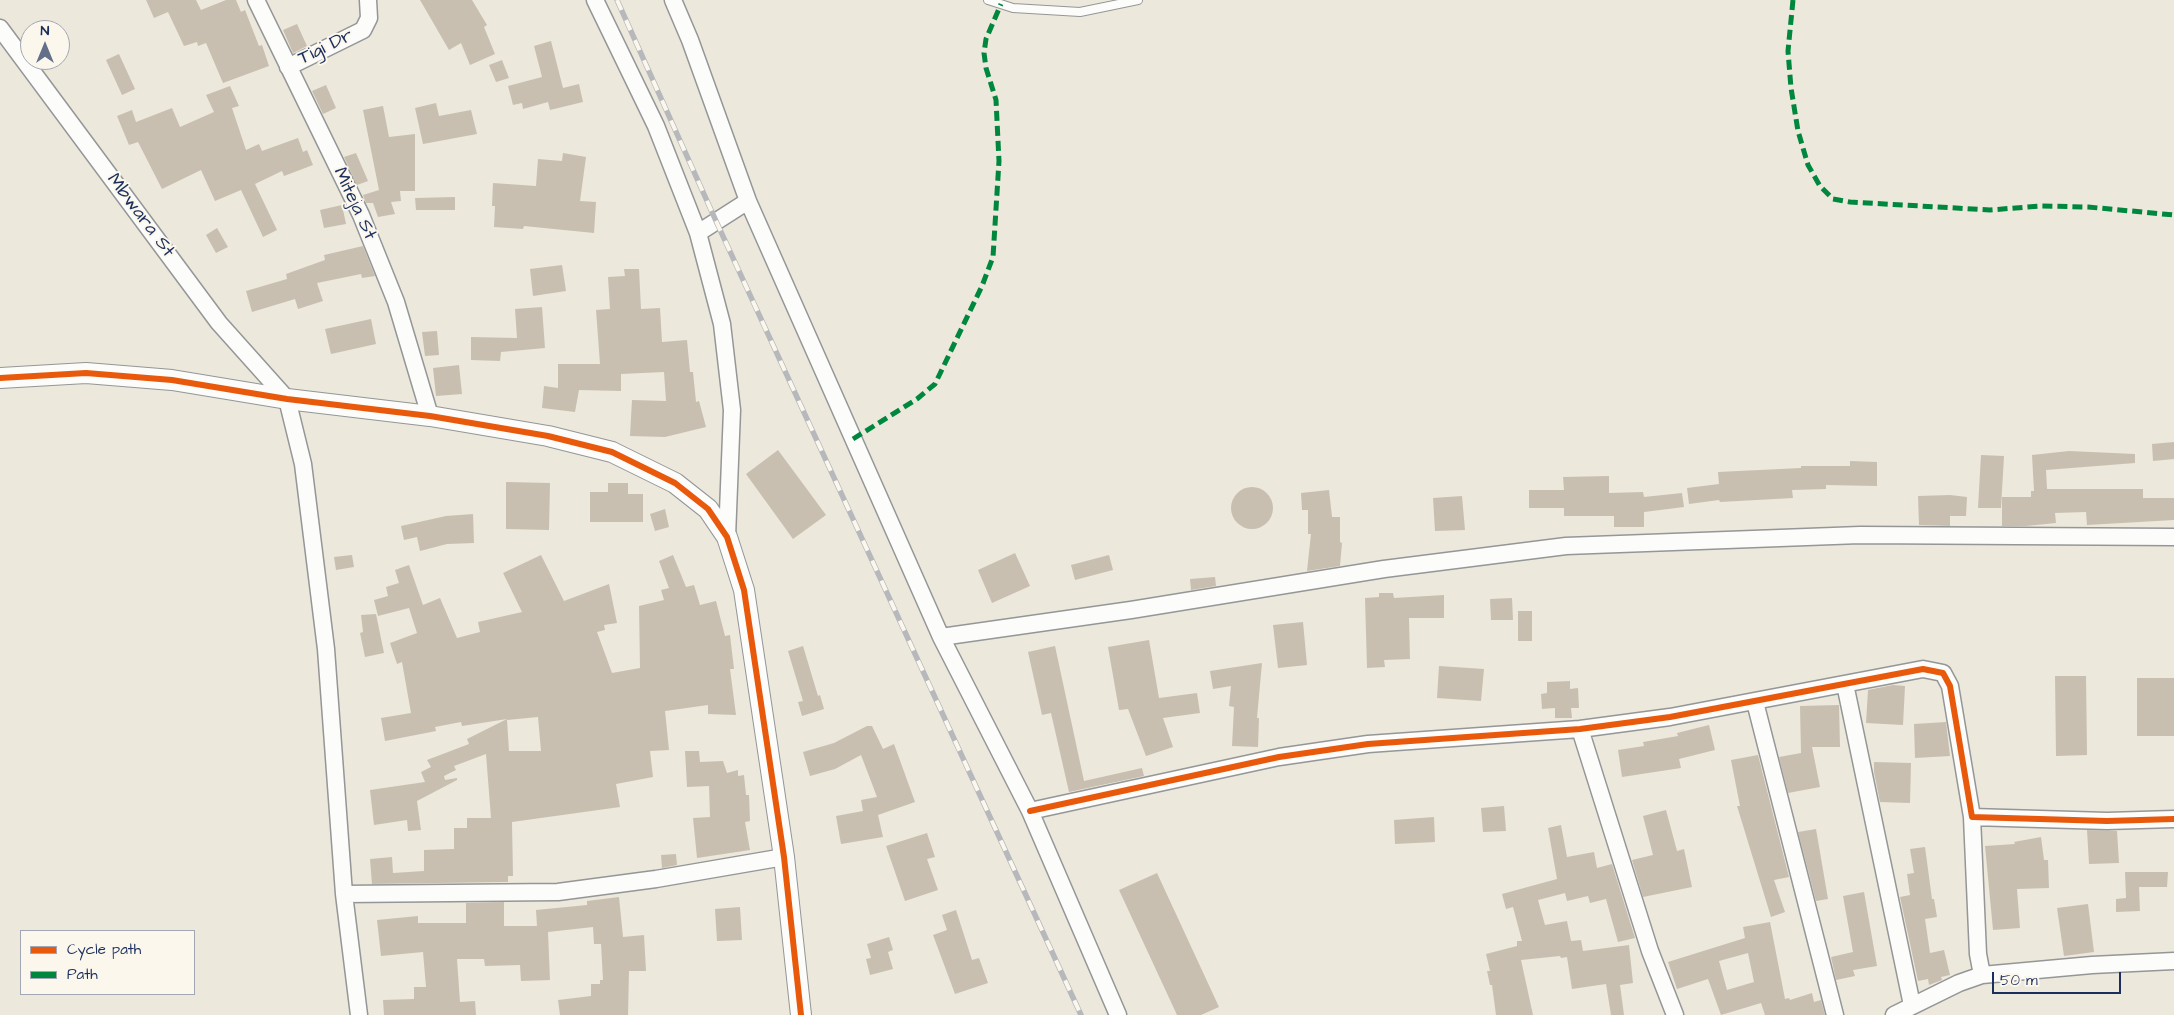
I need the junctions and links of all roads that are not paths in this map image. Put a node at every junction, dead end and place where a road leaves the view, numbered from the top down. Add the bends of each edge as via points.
1 (256, 0) edge
2 (368, 0) edge
3 (595, 0) edge
4 (674, 0) edge
5 (988, 0) edge
6 (1138, 0) edge
7 (0, 28) edge
8 (288, 67) junction
9 (748, 201) junction
10 (698, 233) junction
11 (0, 378) edge
12 (287, 399) junction
13 (430, 416) junction
14 (727, 537) junction
15 (2174, 537) edge
16 (941, 637) junction
17 (1844, 684) junction
18 (1755, 702) junction
19 (1580, 729) junction
20 (1030, 811) junction
21 (1972, 817) junction
22 (2174, 819) edge
23 (784, 857) junction
24 (344, 894) junction
25 (2174, 961) edge
26 (1982, 975) junction
27 (1912, 1005) junction
28 (359, 1015) edge
29 (801, 1015) edge
30 (1118, 1015) edge
31 (1675, 1015) edge
32 (1835, 1015) edge
33 (1894, 1015) edge

1 - 8 street, Miteja St
2 - 8 street, Tigi Dr via 369,18 362,30
3 - 10 street via 656,126
4 - 9 street
5 - 6 lane via 1014,8 1080,12
7 - 12 street, Mbwara St via 219,323
8 - 13 street, Miteja St via 361,215 396,302
9 - 10 street
9 - 16 street
10 - 14 street via 722,324 732,410
11 - 12 street via 86,373 172,380
12 - 13 street
12 - 24 street via 303,464 326,649
13 - 14 street via 548,436 612,452 675,483 708,509
14 - 23 street via 744,590
15 - 16 street via 1860,534 1566,546 1384,568 1131,610
16 - 20 street
17 - 18 street
17 - 21 street via 1923,669 1943,673 1950,686
17 - 27 street
18 - 19 street
18 - 32 street
19 - 20 street via 1368,744 1279,757
19 - 31 street via 1650,951
20 - 30 street
21 - 22 street via 2108,821
21 - 26 street via 1978,954
23 - 24 street via 558,892
23 - 29 street
24 - 28 street
25 - 26 street
26 - 27 street
27 - 33 street

